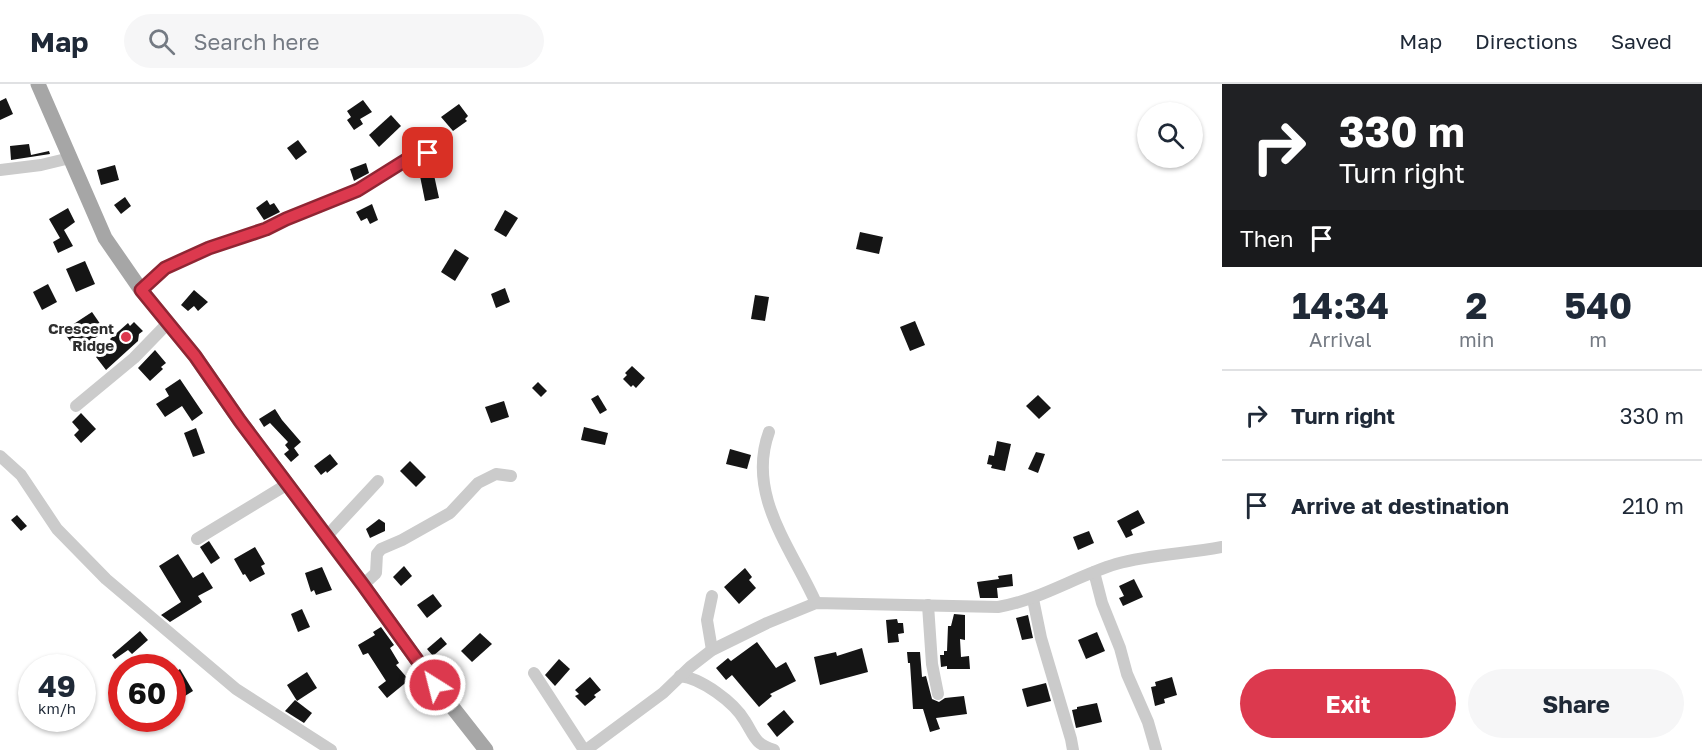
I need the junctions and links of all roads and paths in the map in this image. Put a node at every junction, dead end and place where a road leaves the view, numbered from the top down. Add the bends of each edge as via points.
1 (38, 84) edge
2 (428, 153) dead end
3 (70, 158) junction
4 (0, 170) edge
5 (141, 290) junction
6 (168, 323) junction
7 (76, 406) dead end
8 (769, 432) dead end
9 (0, 456) edge
10 (511, 476) dead end
11 (378, 481) dead end
12 (286, 485) junction
13 (326, 537) junction
14 (197, 539) dead end
15 (1222, 547) edge
16 (1094, 572) junction
17 (363, 585) junction
18 (712, 596) dead end
19 (1034, 599) junction
20 (816, 603) junction
21 (928, 605) junction
22 (712, 650) junction
23 (534, 673) dead end
24 (680, 676) junction
25 (938, 694) dead end
26 (331, 750) edge
27 (486, 750) edge
28 (585, 750) edge
29 (774, 750) edge
30 (1073, 750) edge
31 (1156, 750) edge

1 - 3 main road
2 - 5 street via 406,160 358,190 165,268
3 - 4 street
3 - 5 main road via 105,238
5 - 6 main road
6 - 7 street via 149,346
6 - 12 main road
8 - 20 street via 761,468 772,518
9 - 26 street via 21,475 57,529 106,579 236,689
10 - 17 street via 496,474 478,483 450,513 381,549 376,573
11 - 13 street
12 - 13 main road
12 - 14 street
13 - 17 main road
15 - 16 street via 1137,559
16 - 19 street
16 - 31 street via 1104,610
17 - 27 main road
18 - 22 street via 707,620
19 - 21 street via 998,607
19 - 30 street
20 - 21 street
20 - 22 street
21 - 25 street
22 - 24 street
23 - 28 street
24 - 28 street
24 - 29 street via 702,682 730,703 754,740

